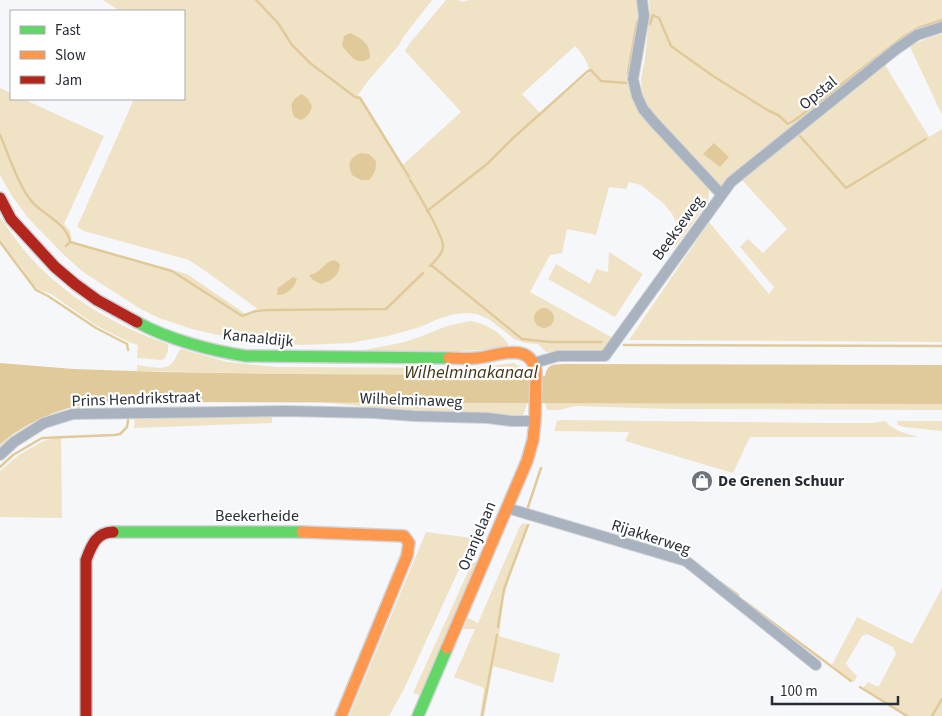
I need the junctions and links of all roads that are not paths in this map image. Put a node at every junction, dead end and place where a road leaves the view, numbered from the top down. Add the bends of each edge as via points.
1 (642, 0) edge
2 (942, 27) edge
3 (721, 194) junction
4 (0, 198) edge
5 (535, 366) junction
6 (285, 411) joint
7 (535, 421) junction
8 (0, 455) edge
9 (507, 508) junction
10 (816, 665) dead end
11 (86, 716) edge
12 (341, 716) edge
13 (418, 716) edge

1 - 3 street, Beekseweg via 644,16 634,79 637,96 654,122
2 - 3 street, Opstal via 917,35 895,50 731,182
3 - 5 street, Beekseweg via 605,356 558,356
4 - 5 main road, Kanaaldijk via 11,219 54,267 75,284 140,324 177,339 246,356 477,358 511,352 529,357
5 - 7 main road, Oranjelaan
6 - 7 street, Wilhelminaweg
6 - 8 street, Prins Hendrikstraat via 73,414 44,423
7 - 9 main road, Oranjelaan via 527,461
9 - 10 street, Rijakkerweg via 686,561
9 - 13 main road, Oranjelaan
11 - 12 main road, Beekerheide via 86,560 92,544 106,532 305,532 404,536 408,544 407,556

